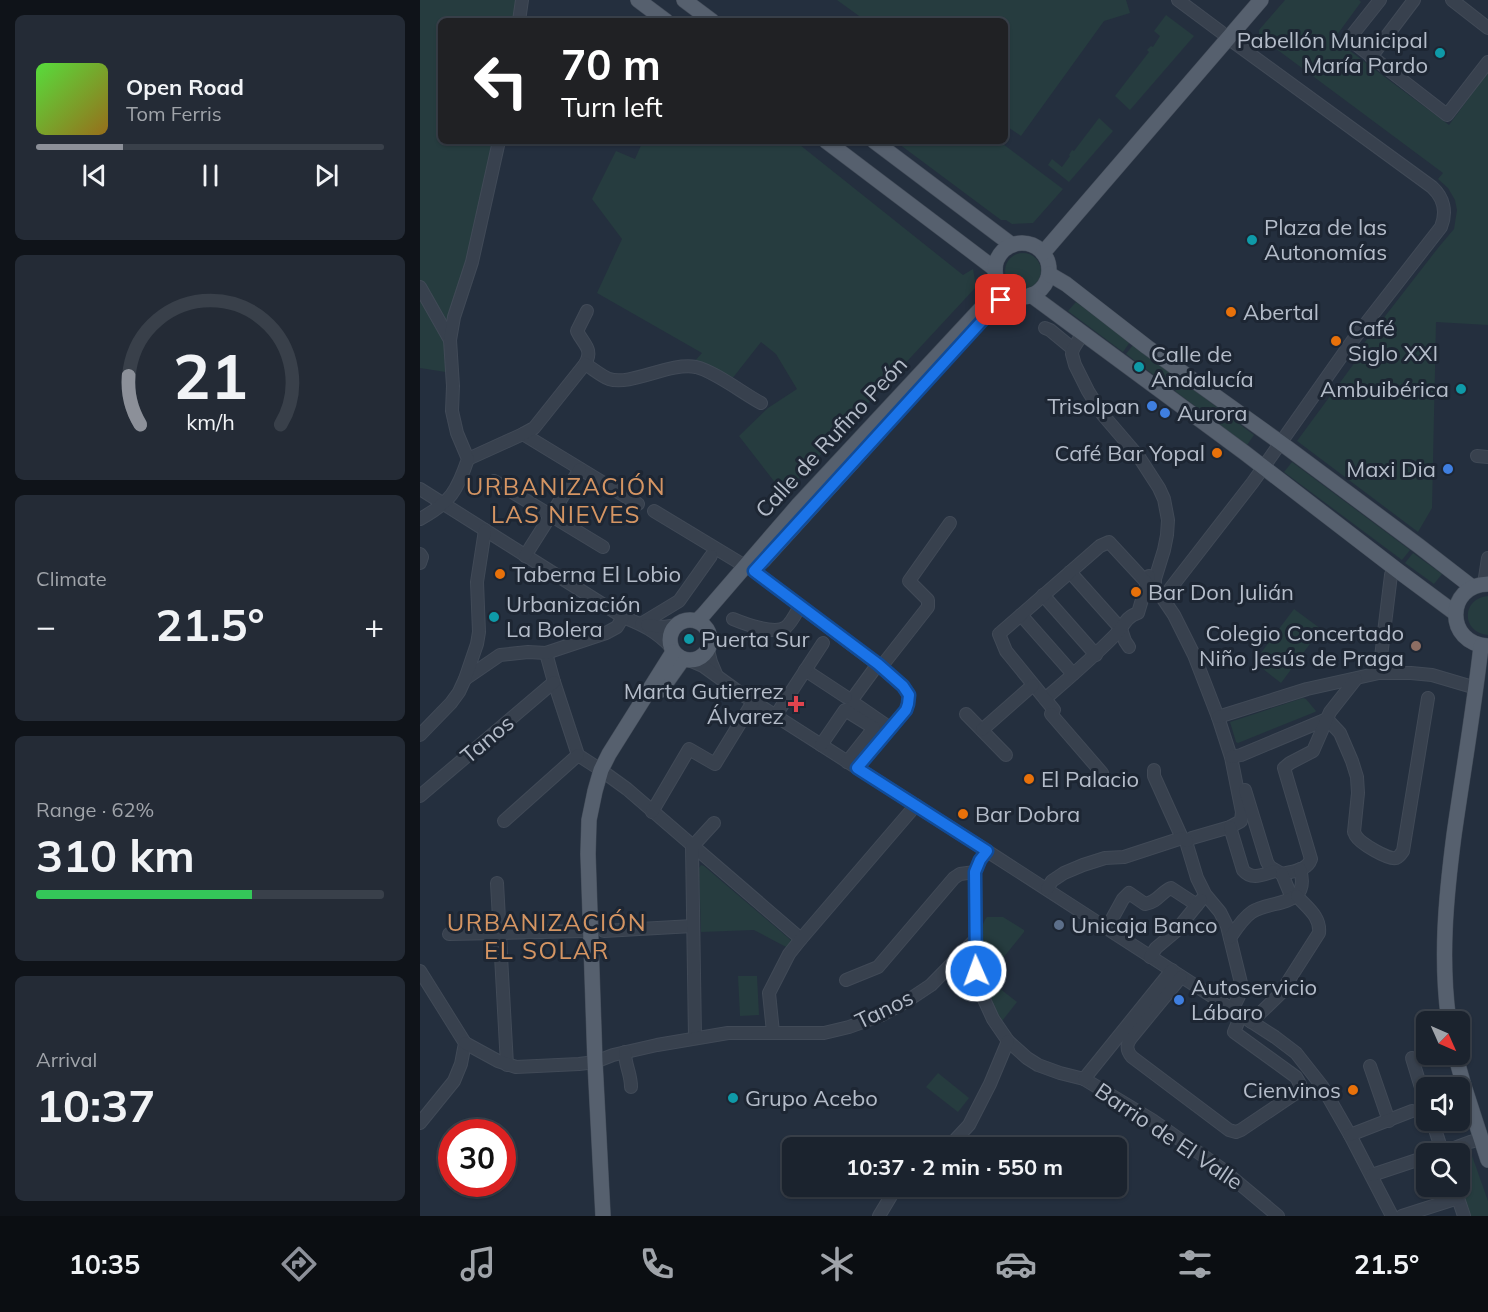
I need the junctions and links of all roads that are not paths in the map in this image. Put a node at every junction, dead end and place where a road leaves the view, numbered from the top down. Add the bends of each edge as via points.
1 (522, 0) edge
2 (638, 0) edge
3 (684, 0) edge
4 (1178, 0) edge
5 (1248, 0) edge
6 (1262, 0) edge
7 (1414, 0) edge
8 (1452, 0) edge
9 (1376, 2) edge
10 (519, 18) edge
11 (662, 18) edge
12 (708, 18) edge
13 (1488, 28) edge
14 (1225, 35) junction
15 (1371, 57) junction
16 (1488, 62) edge
17 (498, 144) edge
18 (830, 144) edge
19 (878, 144) edge
20 (1012, 246) junction
21 (1040, 250) junction
22 (995, 269) junction
23 (1049, 274) junction
24 (420, 287) edge
25 (1004, 289) junction
26 (1031, 295) junction
27 (587, 310) dead end
28 (1045, 328) dead end
29 (1083, 333) junction
30 (450, 340) junction
31 (1072, 351) junction
32 (585, 364) junction
33 (761, 404) dead end
34 (523, 435) junction
35 (1278, 441) junction
36 (468, 459) junction
37 (1261, 465) junction
38 (580, 469) junction
39 (494, 481) dead end
40 (420, 489) edge
41 (444, 504) junction
42 (638, 504) dead end
43 (654, 511) dead end
44 (550, 515) junction
45 (420, 519) edge
46 (950, 523) dead end
47 (485, 530) junction
48 (1158, 546) dead end
49 (603, 547) dead end
50 (420, 554) edge
51 (525, 556) junction
52 (711, 556) dead end
53 (1488, 558) edge
54 (420, 563) edge
55 (749, 568) junction
56 (1071, 572) junction
57 (1391, 575) dead end
58 (1147, 583) junction
59 (1481, 585) edge
60 (1043, 595) junction
61 (1163, 598) junction
62 (800, 606) junction
63 (1455, 613) junction
64 (1021, 615) junction
65 (623, 617) junction
66 (733, 619) dead end
67 (642, 624) junction
68 (676, 625) junction
69 (701, 625) junction
70 (1121, 629) junction
71 (823, 643) dead end
72 (1484, 646) edge
73 (1128, 647) dead end
74 (708, 650) junction
75 (546, 653) junction
76 (679, 655) junction
77 (1096, 655) junction
78 (879, 665) junction
79 (805, 670) junction
80 (864, 671) dead end
81 (1379, 673) junction
82 (1073, 674) junction
83 (717, 675) junction
84 (1356, 679) junction
85 (465, 680) junction
86 (554, 682) junction
87 (1327, 685) junction
88 (1033, 686) junction
89 (1476, 688) junction
90 (846, 697) junction
91 (1428, 698) dead end
92 (1045, 699) junction
93 (1339, 701) junction
94 (753, 702) junction
95 (966, 714) dead end
96 (776, 715) junction
97 (1218, 717) junction
98 (1327, 719) junction
99 (890, 728) junction
100 (982, 730) junction
101 (421, 734) edge
102 (819, 743) junction
103 (578, 755) junction
104 (1006, 755) dead end
105 (1231, 760) junction
106 (852, 765) junction
107 (1154, 770) dead end
108 (605, 773) junction
109 (1102, 773) dead end
110 (420, 796) edge
111 (916, 805) junction
112 (652, 812) junction
113 (504, 821) dead end
114 (714, 823) dead end
115 (1230, 826) junction
116 (1185, 839) junction
117 (692, 847) junction
118 (987, 851) junction
119 (1300, 869) junction
120 (975, 872) junction
121 (1279, 872) junction
122 (497, 883) dead end
123 (1047, 890) junction
124 (1205, 894) junction
125 (1294, 897) junction
126 (1197, 905) junction
127 (693, 926) junction
128 (1107, 928) junction
129 (604, 930) dead end
130 (582, 931) dead end
131 (500, 933) junction
132 (449, 934) dead end
133 (1230, 938) junction
134 (801, 939) junction
135 (975, 940) junction
136 (1150, 957) junction
137 (420, 971) edge
138 (1177, 974) junction
139 (846, 980) dead end
140 (1448, 1011) edge
141 (1241, 1016) junction
142 (773, 1032) junction
143 (695, 1038) junction
144 (1008, 1041) junction
145 (465, 1043) junction
146 (625, 1052) junction
147 (1412, 1058) dead end
148 (599, 1061) junction
149 (507, 1065) junction
150 (1458, 1065) edge
151 (1370, 1066) dead end
152 (1418, 1077) edge
153 (1084, 1078) junction
154 (631, 1087) dead end
155 (1412, 1112) dead end
156 (1389, 1120) junction
157 (420, 1123) edge
158 (1350, 1135) junction
159 (958, 1137) edge
160 (1481, 1139) junction
161 (1467, 1143) edge
162 (1416, 1160) edge
163 (1488, 1160) edge
164 (1372, 1175) junction
165 (890, 1197) edge
166 (1445, 1197) edge
167 (1458, 1197) edge
168 (603, 1216) edge
169 (612, 1216) edge
170 (879, 1216) edge
171 (1278, 1216) edge
172 (1392, 1216) edge
173 (1402, 1216) edge
174 (1464, 1216) edge

1 - 10 street
2 - 11 main road
3 - 12 main road
4 - 14 street
5 - 14 main road
6 - 14 main road
7 - 15 street
8 - 13 street
9 - 15 street via 1349,39
14 - 21 main road
14 - 35 street via 1432,187 1444,208 1441,227
15 - 16 street via 1447,115
17 - 30 street
18 - 22 main road
19 - 20 main road
20 - 21 main road via 1024,243
20 - 22 main road via 1000,255
21 - 23 main road
22 - 25 main road
23 - 26 main road via 1041,289
23 - 35 main road
24 - 30 street
25 - 26 main road via 1018,297
25 - 55 main road, Calle de Rufino Peón via 987,302 800,504
26 - 29 main road
27 - 32 street via 577,331 589,355
28 - 31 street
29 - 31 street
29 - 37 main road
30 - 36 street via 452,411
31 - 61 street via 1088,391 1148,469 1164,499 1167,535 1155,579 1155,587
32 - 33 street via 617,379 680,366 696,367
32 - 34 street via 534,428
34 - 36 street
34 - 38 street
35 - 37 street
35 - 59 main road via 1419,546
36 - 41 street
37 - 61 street
37 - 63 main road
38 - 42 street
38 - 44 street
39 - 44 street
40 - 41 street
41 - 45 street
41 - 47 street
43 - 55 street
44 - 49 street
44 - 51 street
46 - 78 street via 909,581 928,600 928,607
47 - 51 street
47 - 85 street via 477,582 477,644
48 - 58 street
50 - 54 street
51 - 65 street
52 - 67 street via 679,602
53 - 59 street
55 - 62 street
55 - 69 main road, Calle de Rufino Peón via 722,594
56 - 58 street via 1109,542
56 - 60 street
56 - 70 street
57 - 81 street
58 - 70 street via 1143,615 1132,615
59 - 63 main road via 1460,598
60 - 64 street
60 - 77 street
61 - 97 street via 1194,655
62 - 66 street via 781,629 756,628
62 - 78 street
63 - 72 main road via 1462,634 1470,642
64 - 82 street
64 - 88 street via 999,634 1006,651
65 - 67 street
65 - 75 street via 617,627 606,633
67 - 68 street
67 - 76 street
68 - 69 main road via 686,620
68 - 76 main road via 670,635
69 - 74 main road via 710,639
70 - 73 street
70 - 77 street
71 - 79 street
72 - 89 main road
74 - 76 main road via 700,658
74 - 83 street
75 - 85 street via 500,655
75 - 86 street
76 - 83 street
76 - 108 main road via 616,741
77 - 82 street
78 - 99 street via 909,695 906,710
78 - 99 street via 851,700
79 - 90 street
79 - 96 street
80 - 90 street
81 - 84 street
81 - 89 street via 1432,675
82 - 92 street
83 - 94 street
84 - 87 street
84 - 93 street
85 - 101 street via 451,703
86 - 103 street
86 - 110 street, Tanos
87 - 93 street
87 - 97 street
88 - 92 street
88 - 100 street
89 - 140 main road via 1446,906
90 - 102 street
91 - 98 street via 1403,851 1397,858 1385,856 1355,836 1357,777 1340,732
92 - 109 street
93 - 98 street
94 - 96 street
94 - 112 street via 715,764 688,749
95 - 100 street
96 - 102 street
97 - 105 street
98 - 105 street
98 - 119 street via 1313,751 1284,768 1311,857 1309,864
99 - 106 street
100 - 104 street
102 - 106 street
102 - 106 street via 845,710 874,728
103 - 108 street
103 - 113 street
105 - 115 street via 1242,812 1241,821
105 - 121 street via 1238,768 1267,862
106 - 111 street
107 - 116 street
108 - 112 street
108 - 148 main road via 589,820 588,854
111 - 118 street
111 - 134 street
112 - 117 street
114 - 117 street
115 - 116 street
115 - 121 street via 1246,874
116 - 123 street via 1083,865 1052,881
116 - 124 street
117 - 127 street
117 - 134 street
118 - 120 street
118 - 123 street
119 - 121 street
119 - 125 street via 1303,885
120 - 135 street
120 - 139 street via 954,878 878,967
121 - 125 street
122 - 131 street
123 - 128 street
124 - 126 street
124 - 133 street via 1223,918
125 - 133 street via 1250,914
125 - 141 street via 1316,917 1319,933 1280,994
126 - 128 street via 1171,888 1145,904 1129,893
126 - 136 street
127 - 129 street
127 - 143 street
128 - 136 street
130 - 131 street
131 - 132 street
131 - 149 street
133 - 141 street via 1241,983
134 - 142 street via 769,993
135 - 142 street, Tanos via 931,985 882,1015 824,1033
135 - 144 street via 982,995
136 - 138 street
137 - 145 street
138 - 141 street
138 - 141 street via 1131,1038 1128,1051 1234,1132 1296,1093 1300,1084 1296,1077 1234,1032
138 - 153 street
141 - 158 street via 1302,1059
142 - 143 street, Tanos
143 - 146 street, Tanos
144 - 153 street, Barrio de El Valle via 1038,1065
144 - 159 street via 971,1122
145 - 149 street
145 - 157 street via 454,1081
146 - 148 street, Tanos
146 - 154 street
147 - 152 street
148 - 149 street
148 - 168 main road
148 - 169 main road
150 - 160 main road
151 - 156 street
153 - 171 street, Barrio de El Valle via 1204,1155
155 - 156 street
156 - 158 street
158 - 164 street
160 - 161 street
160 - 163 main road
162 - 164 street
164 - 172 street
165 - 170 street
166 - 173 street
167 - 174 street

